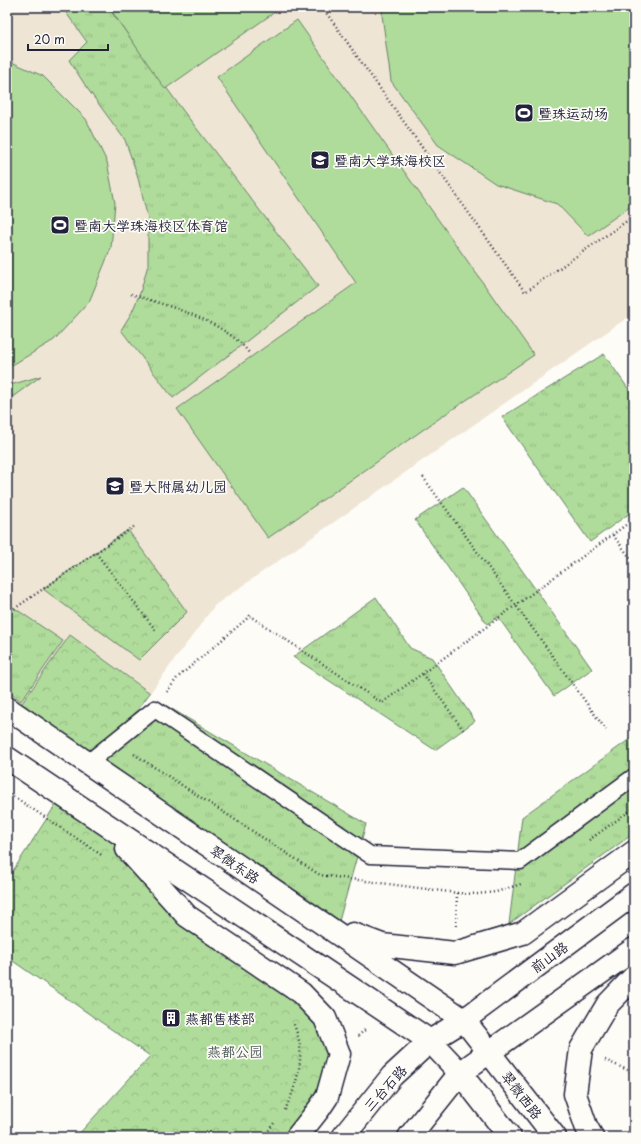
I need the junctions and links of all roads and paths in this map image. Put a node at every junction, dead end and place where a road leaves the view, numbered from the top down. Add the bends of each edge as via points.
1 (322, 7) edge
2 (634, 216) edge
3 (132, 294) dead end
4 (250, 354) dead end
5 (423, 477) dead end
6 (634, 519) edge
7 (135, 526) dead end
8 (613, 534) junction
9 (96, 553) junction
10 (634, 563) edge
11 (516, 605) junction
12 (11, 611) dead end
13 (157, 632) dead end
14 (423, 674) junction
15 (7, 708) edge
16 (155, 709) junction
17 (606, 730) dead end
18 (464, 731) dead end
19 (115, 741) junction
20 (7, 758) edge
21 (88, 763) junction
22 (634, 777) edge
23 (107, 825) junction
24 (634, 852) edge
25 (634, 894) edge
26 (320, 922) junction
27 (634, 949) edge
28 (455, 953) junction
29 (634, 977) edge
30 (464, 1020) junction
31 (430, 1041) junction
32 (581, 1050) junction
33 (488, 1052) junction
34 (460, 1073) junction
35 (634, 1073) edge
36 (297, 1137) edge
37 (343, 1137) edge
38 (408, 1137) edge
39 (510, 1137) edge
40 (555, 1137) edge
41 (592, 1137) edge

1 - 2 path via 525,292
3 - 4 path via 199,318 224,331
5 - 11 path
6 - 8 path
7 - 9 path
8 - 10 path
8 - 11 path
9 - 12 path
9 - 13 path
11 - 14 path
11 - 17 path
14 - 16 path via 382,703 250,616 177,678
14 - 18 path
15 - 21 main road, 翠微东路
16 - 19 lane
16 - 22 lane via 370,855 520,861
19 - 21 lane
19 - 28 path via 320,875 457,893
20 - 23 main road
21 - 26 main road, 翠微东路
23 - 31 main road
23 - 36 main road via 187,916 301,993 325,1018 339,1054 327,1097
24 - 28 main road via 523,933
25 - 30 main road, 前山路
26 - 28 main road via 382,946
26 - 30 main road, 翠微东路
27 - 33 main road
29 - 32 main road via 606,1005
30 - 31 main road, 前山路
30 - 33 main road, 翠微西路
31 - 34 main road
31 - 37 main road, 三台石路 via 392,1076
32 - 35 path
32 - 41 main road via 575,1094
33 - 34 main road
33 - 40 main road, 翠微西路
34 - 38 main road
34 - 39 main road

